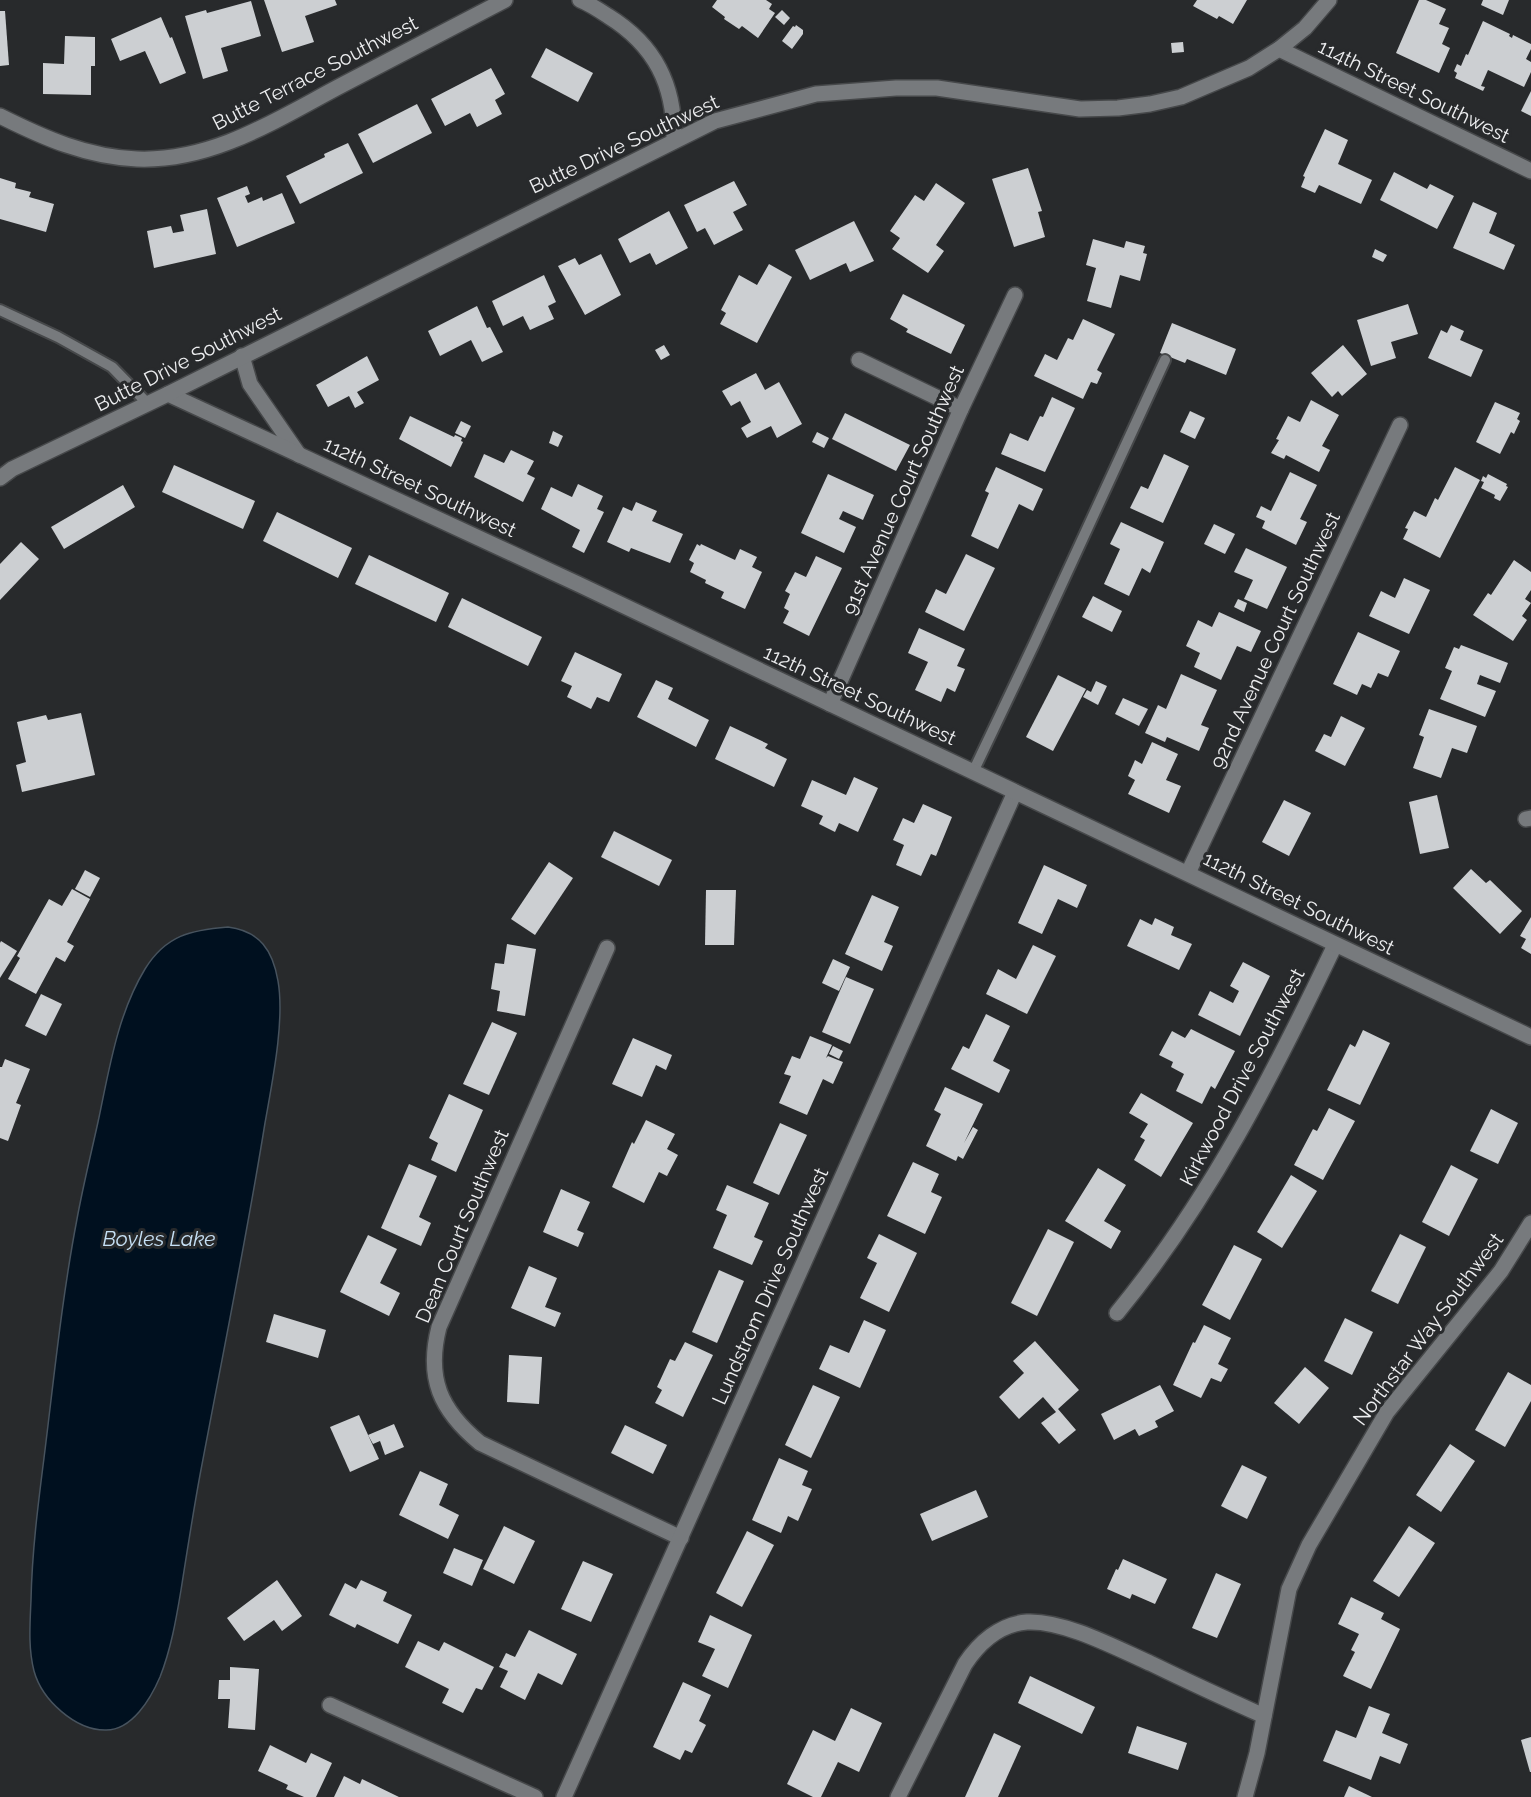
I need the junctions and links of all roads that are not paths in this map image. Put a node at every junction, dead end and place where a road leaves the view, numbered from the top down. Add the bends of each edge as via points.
1 (505, 0) edge
2 (580, 0) edge
3 (1329, 0) edge
4 (1279, 49) junction
5 (0, 116) edge
6 (674, 140) junction
7 (1531, 171) edge
8 (1015, 295) dead end
9 (0, 310) edge
10 (242, 356) junction
11 (859, 360) dead end
12 (1165, 360) dead end
13 (168, 394) junction
14 (148, 404) junction
15 (961, 409) junction
16 (1400, 425) dead end
17 (299, 455) junction
18 (0, 478) edge
19 (830, 704) junction
20 (972, 772) junction
21 (1015, 792) junction
22 (1188, 873) junction
23 (1335, 945) junction
24 (607, 948) dead end
25 (1531, 1037) edge
26 (1531, 1223) edge
27 (1117, 1313) dead end
28 (681, 1538) junction
29 (330, 1705) dead end
30 (1264, 1716) junction
31 (535, 1797) edge
32 (564, 1797) edge
33 (898, 1797) edge
34 (1245, 1797) edge

1 - 5 street, Butte Terrace Southwest via 250,133 201,152 169,158 107,156 40,136
2 - 6 street via 624,26 644,44 666,81 672,101
3 - 4 street, Butte Drive Southwest via 1305,28
4 - 6 street, Butte Drive Southwest via 1229,77 1181,97 1150,104 1080,109 937,88 852,90 780,102 715,121
4 - 7 street, 114th Street Southwest
6 - 10 street, Butte Drive Southwest
8 - 15 street, 91st Avenue Court Southwest
9 - 14 lane via 112,367
10 - 13 street, Butte Drive Southwest
10 - 17 street via 250,384
11 - 15 street
12 - 20 lane
13 - 14 street, Butte Drive Southwest
13 - 17 street, 112th Street Southwest
14 - 18 street, Butte Drive Southwest
15 - 19 street, 91st Avenue Court Southwest
16 - 22 street, 92nd Avenue Court Southwest
17 - 19 street, 112th Street Southwest
19 - 20 street, 112th Street Southwest
20 - 21 street, 112th Street Southwest
21 - 22 street, 112th Street Southwest
21 - 28 street, Lundstrom Drive Southwest
22 - 23 street, 112th Street Southwest
23 - 25 street, 112th Street Southwest
23 - 27 street, Kirkwood Drive Southwest via 1232,1148 1184,1224
24 - 28 street, Dean Court Southwest via 439,1327 434,1368 446,1407 460,1427 480,1443
26 - 30 street, Northstar Way Southwest via 1501,1271 1388,1412 1309,1545 1289,1589
28 - 32 street, Lundstrom Drive Southwest
29 - 31 street
30 - 33 street via 1111,1646 1047,1623 1026,1622 989,1637 964,1664
30 - 34 street, Northstar Way Southwest

